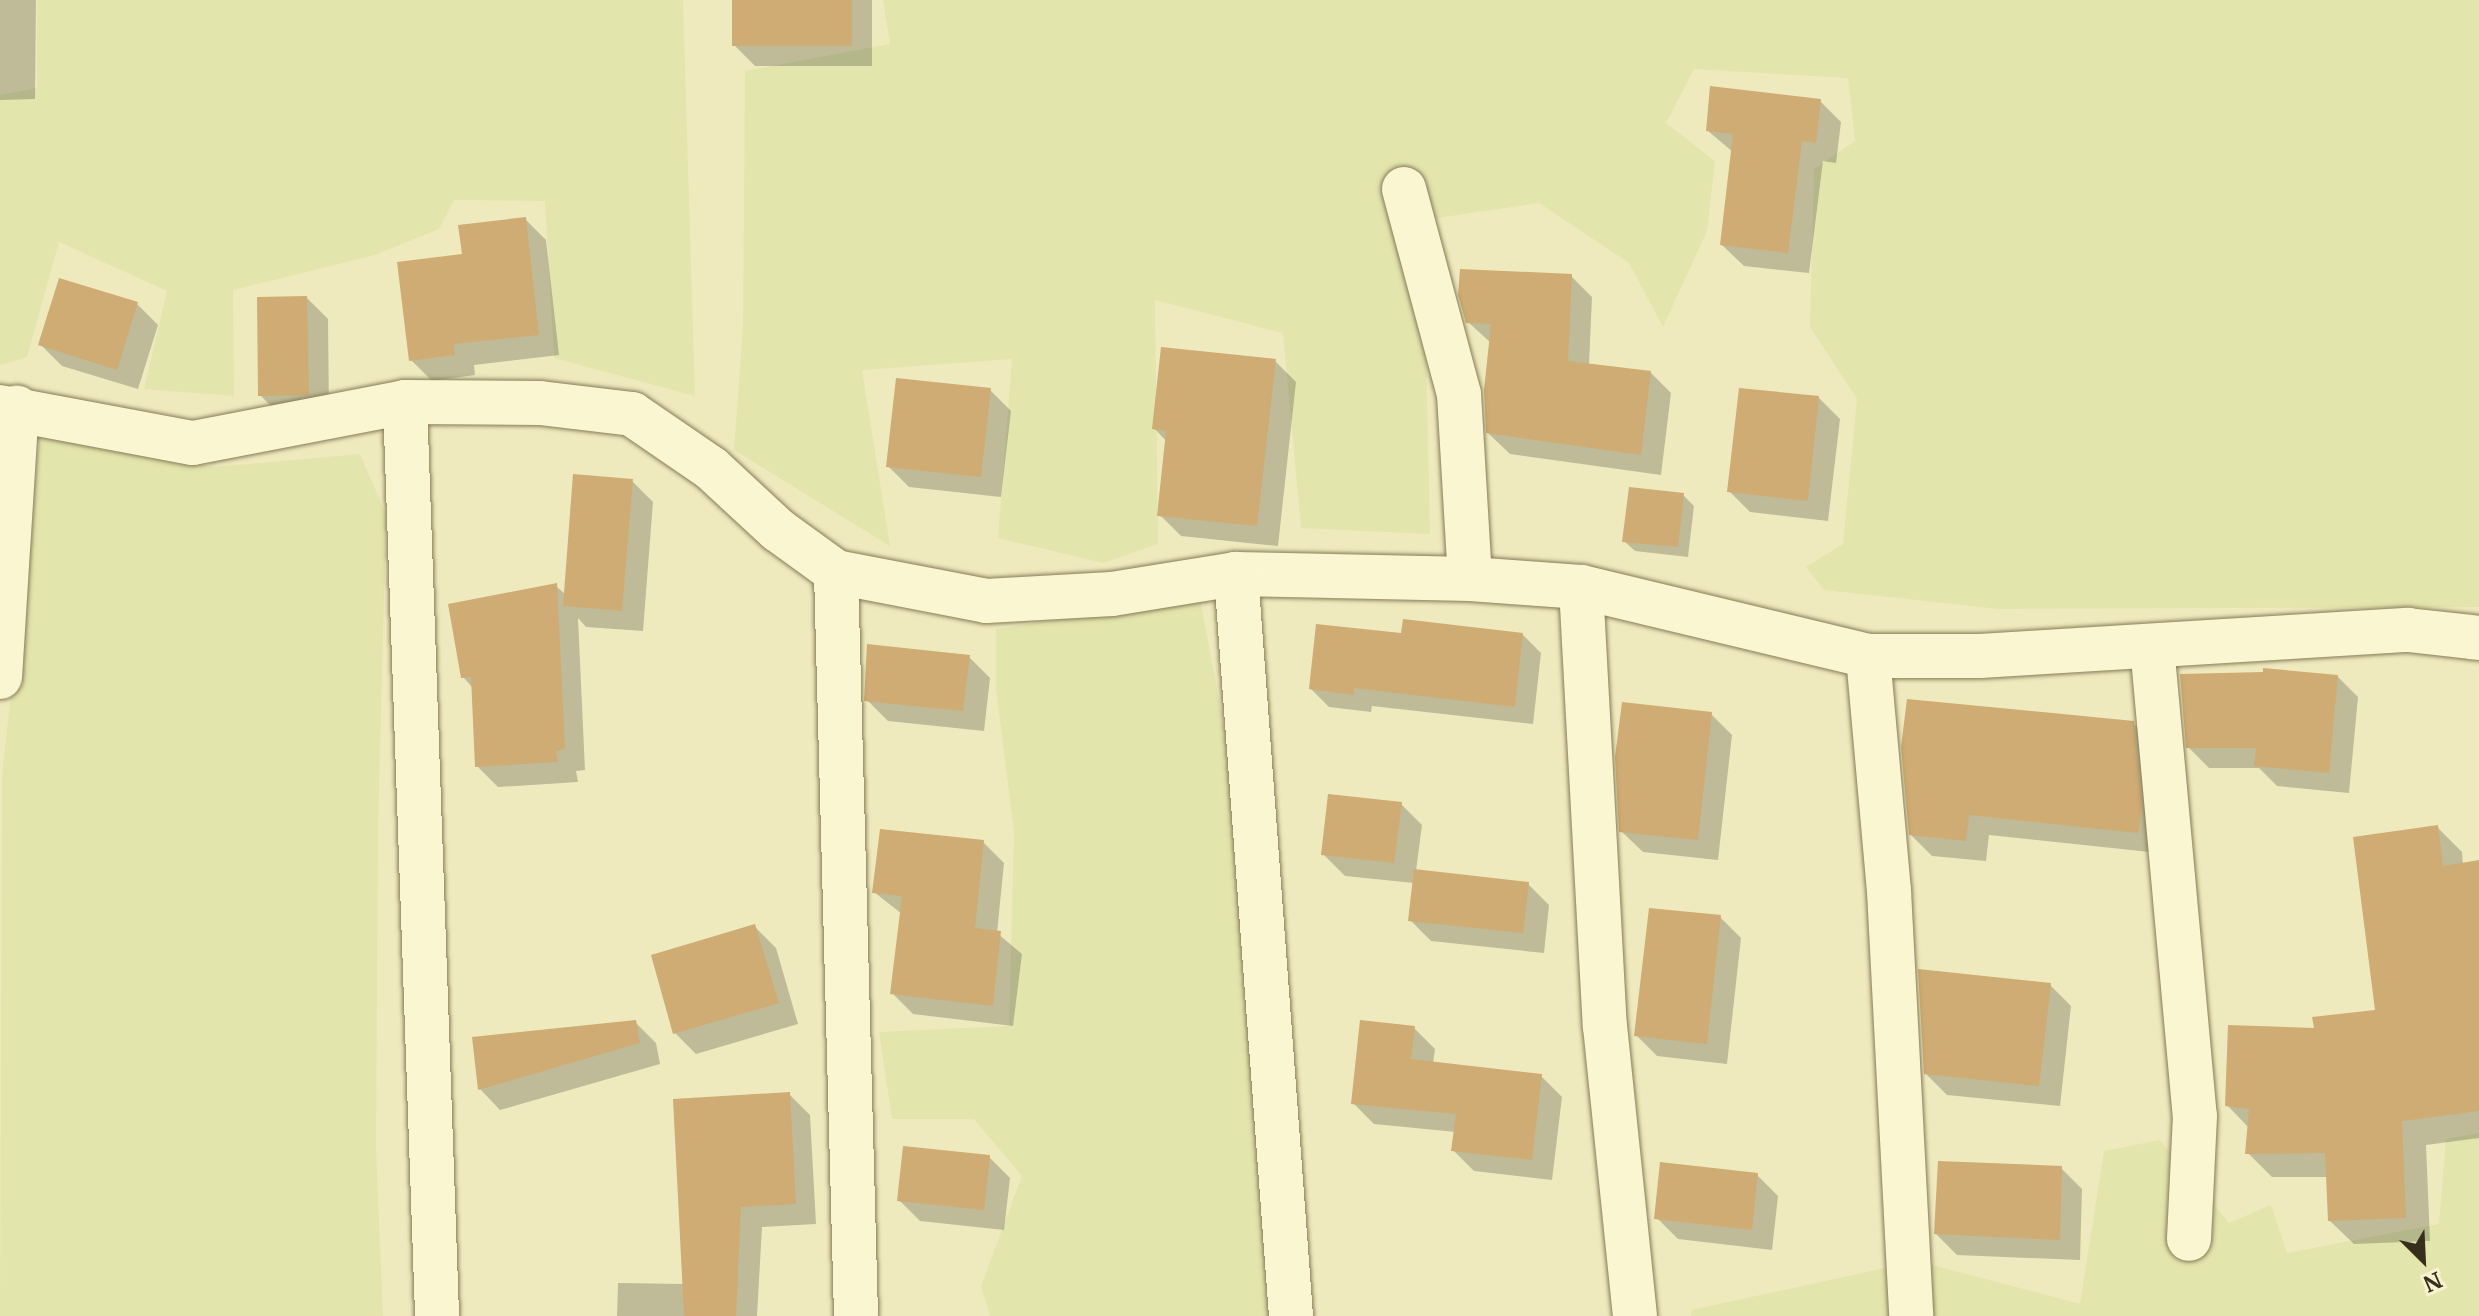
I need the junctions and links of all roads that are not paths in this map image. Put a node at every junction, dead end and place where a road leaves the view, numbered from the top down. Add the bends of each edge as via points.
1 (1404, 189) dead end
2 (405, 402) junction
3 (8, 407) edge
4 (836, 572) junction
5 (1236, 574) junction
6 (1470, 579) junction
7 (1581, 587) junction
8 (2479, 638) edge
9 (2152, 646) junction
10 (1868, 656) junction
11 (0, 677) edge
12 (2189, 1239) dead end
13 (437, 1316) edge
14 (856, 1316) edge
15 (1291, 1316) edge
16 (1635, 1316) edge
17 (1911, 1316) edge

1 - 6 street via 1459,394
2 - 3 street via 193,443
2 - 4 street via 540,403 632,414 711,468 778,530
2 - 13 street
3 - 11 street
4 - 5 street via 986,601 1112,594
4 - 14 street
5 - 6 street
5 - 15 street
6 - 7 street
7 - 10 street
7 - 16 street via 1605,1026
8 - 9 street via 2408,630
9 - 10 street
9 - 12 street via 2195,1116
10 - 17 street via 1889,891

